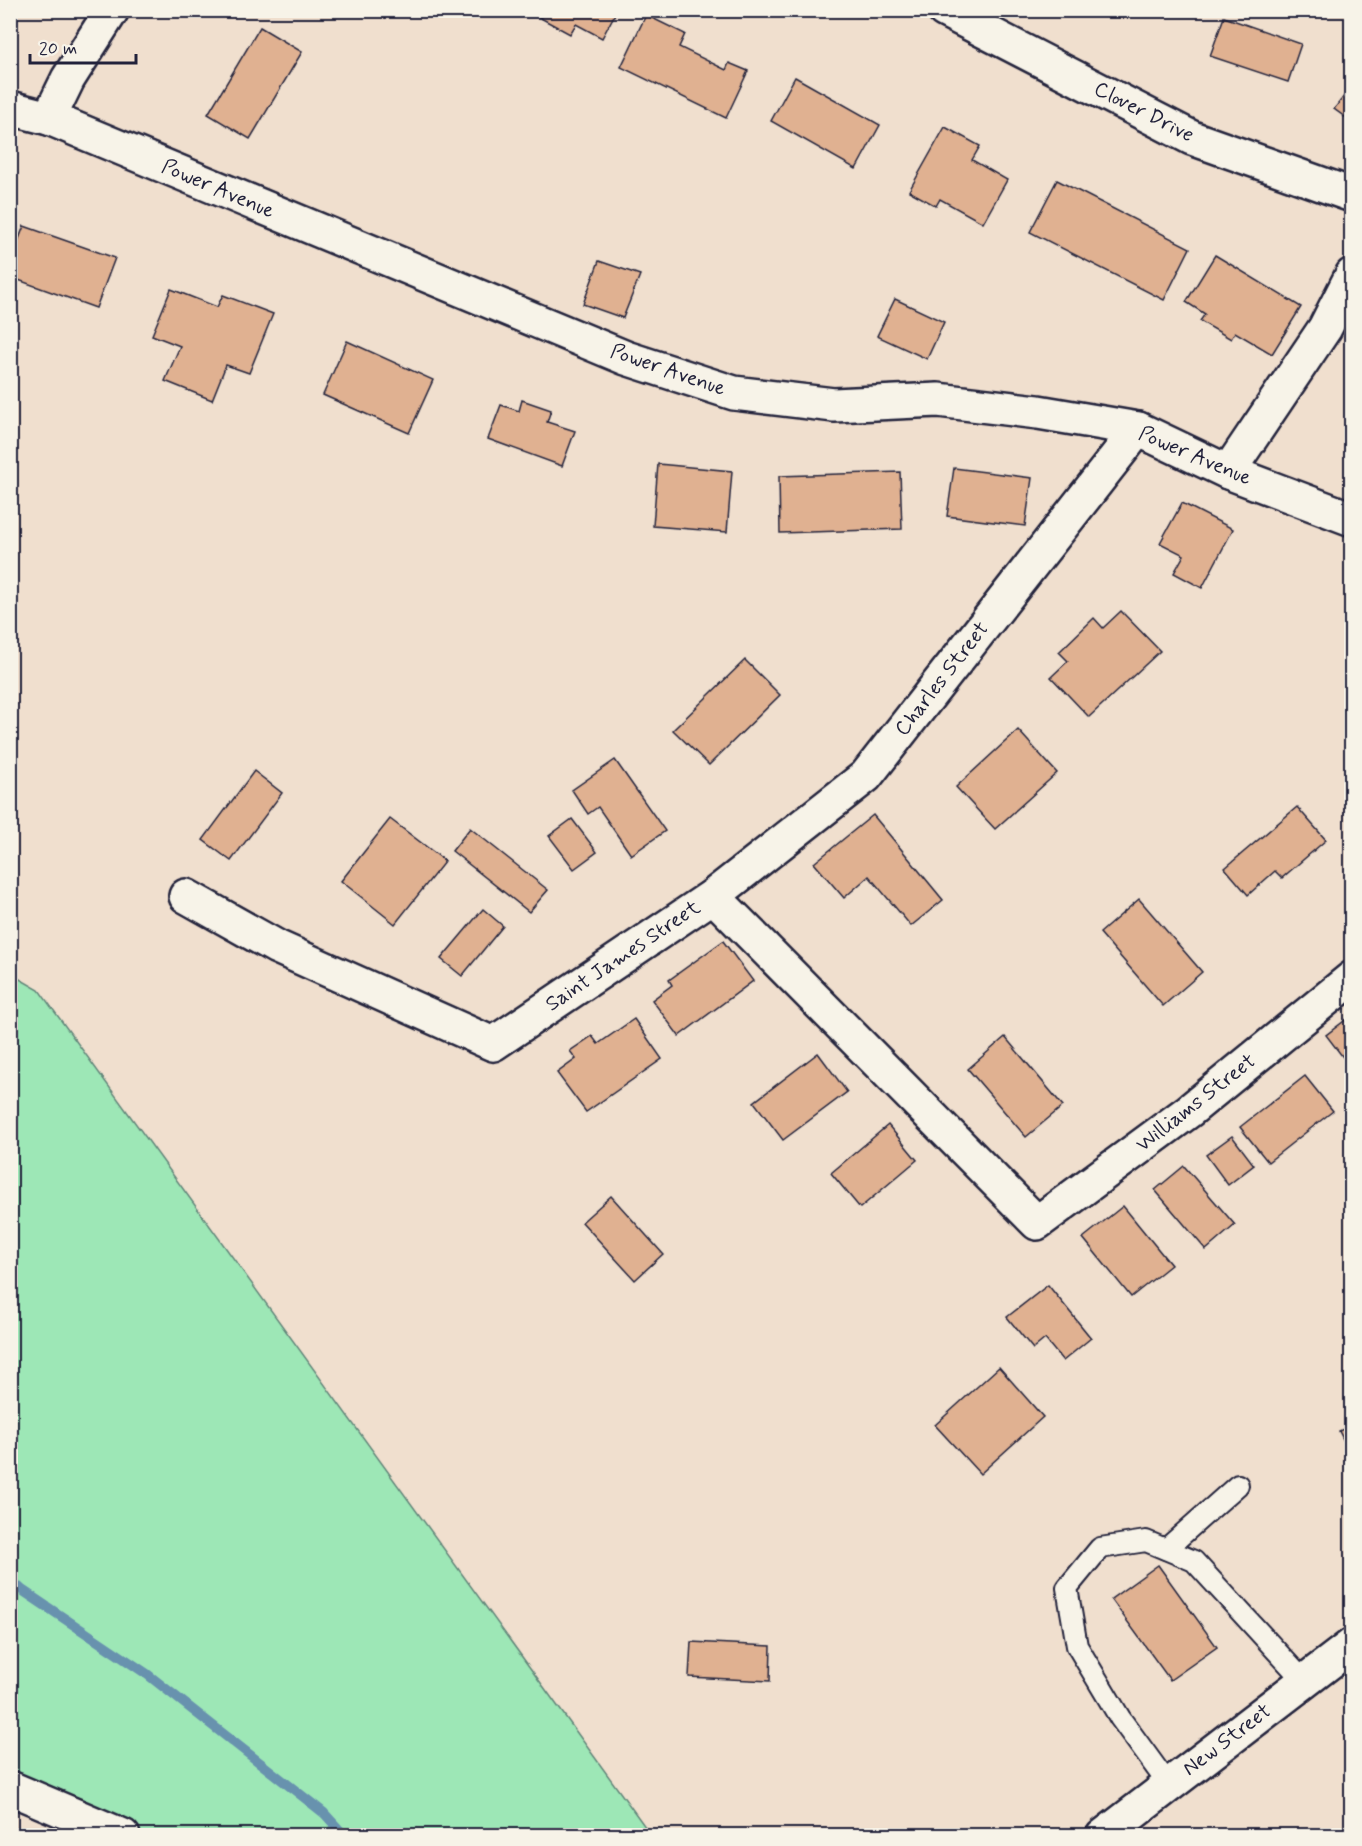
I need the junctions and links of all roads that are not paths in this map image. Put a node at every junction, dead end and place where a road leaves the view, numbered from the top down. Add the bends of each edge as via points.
1 (112, 10) edge
2 (944, 10) edge
3 (10, 108) edge
4 (49, 118) junction
5 (1352, 195) edge
6 (1352, 275) edge
7 (1138, 429) junction
8 (1228, 471) junction
9 (1352, 519) edge
10 (186, 896) dead end
11 (713, 896) junction
12 (1352, 978) edge
13 (1037, 1223) joint
14 (1238, 1485) dead end
15 (1166, 1549) junction
16 (1352, 1645) edge
17 (1304, 1681) junction
18 (1168, 1784) junction
19 (10, 1788) edge
20 (123, 1836) edge
21 (1103, 1836) edge

1 - 4 street via 68,79
2 - 5 street, Clover Drive via 1192,138
3 - 4 street, Power Avenue
4 - 7 street, Power Avenue via 626,358 734,393 834,405 938,399
6 - 8 street via 1325,328
7 - 8 street, Power Avenue
7 - 11 street, Charles Street via 866,776
8 - 9 street, Power Avenue
10 - 11 street, Saint James Street via 277,947 493,1044
11 - 13 street, Saint James Street
12 - 13 street, Williams Street via 1188,1111
14 - 15 lane
15 - 17 lane via 1194,1561
15 - 18 lane via 1146,1541 1100,1548 1067,1588 1077,1646 1120,1718
16 - 17 street, New Street
17 - 18 street, New Street
18 - 21 street, New Street
19 - 20 street

